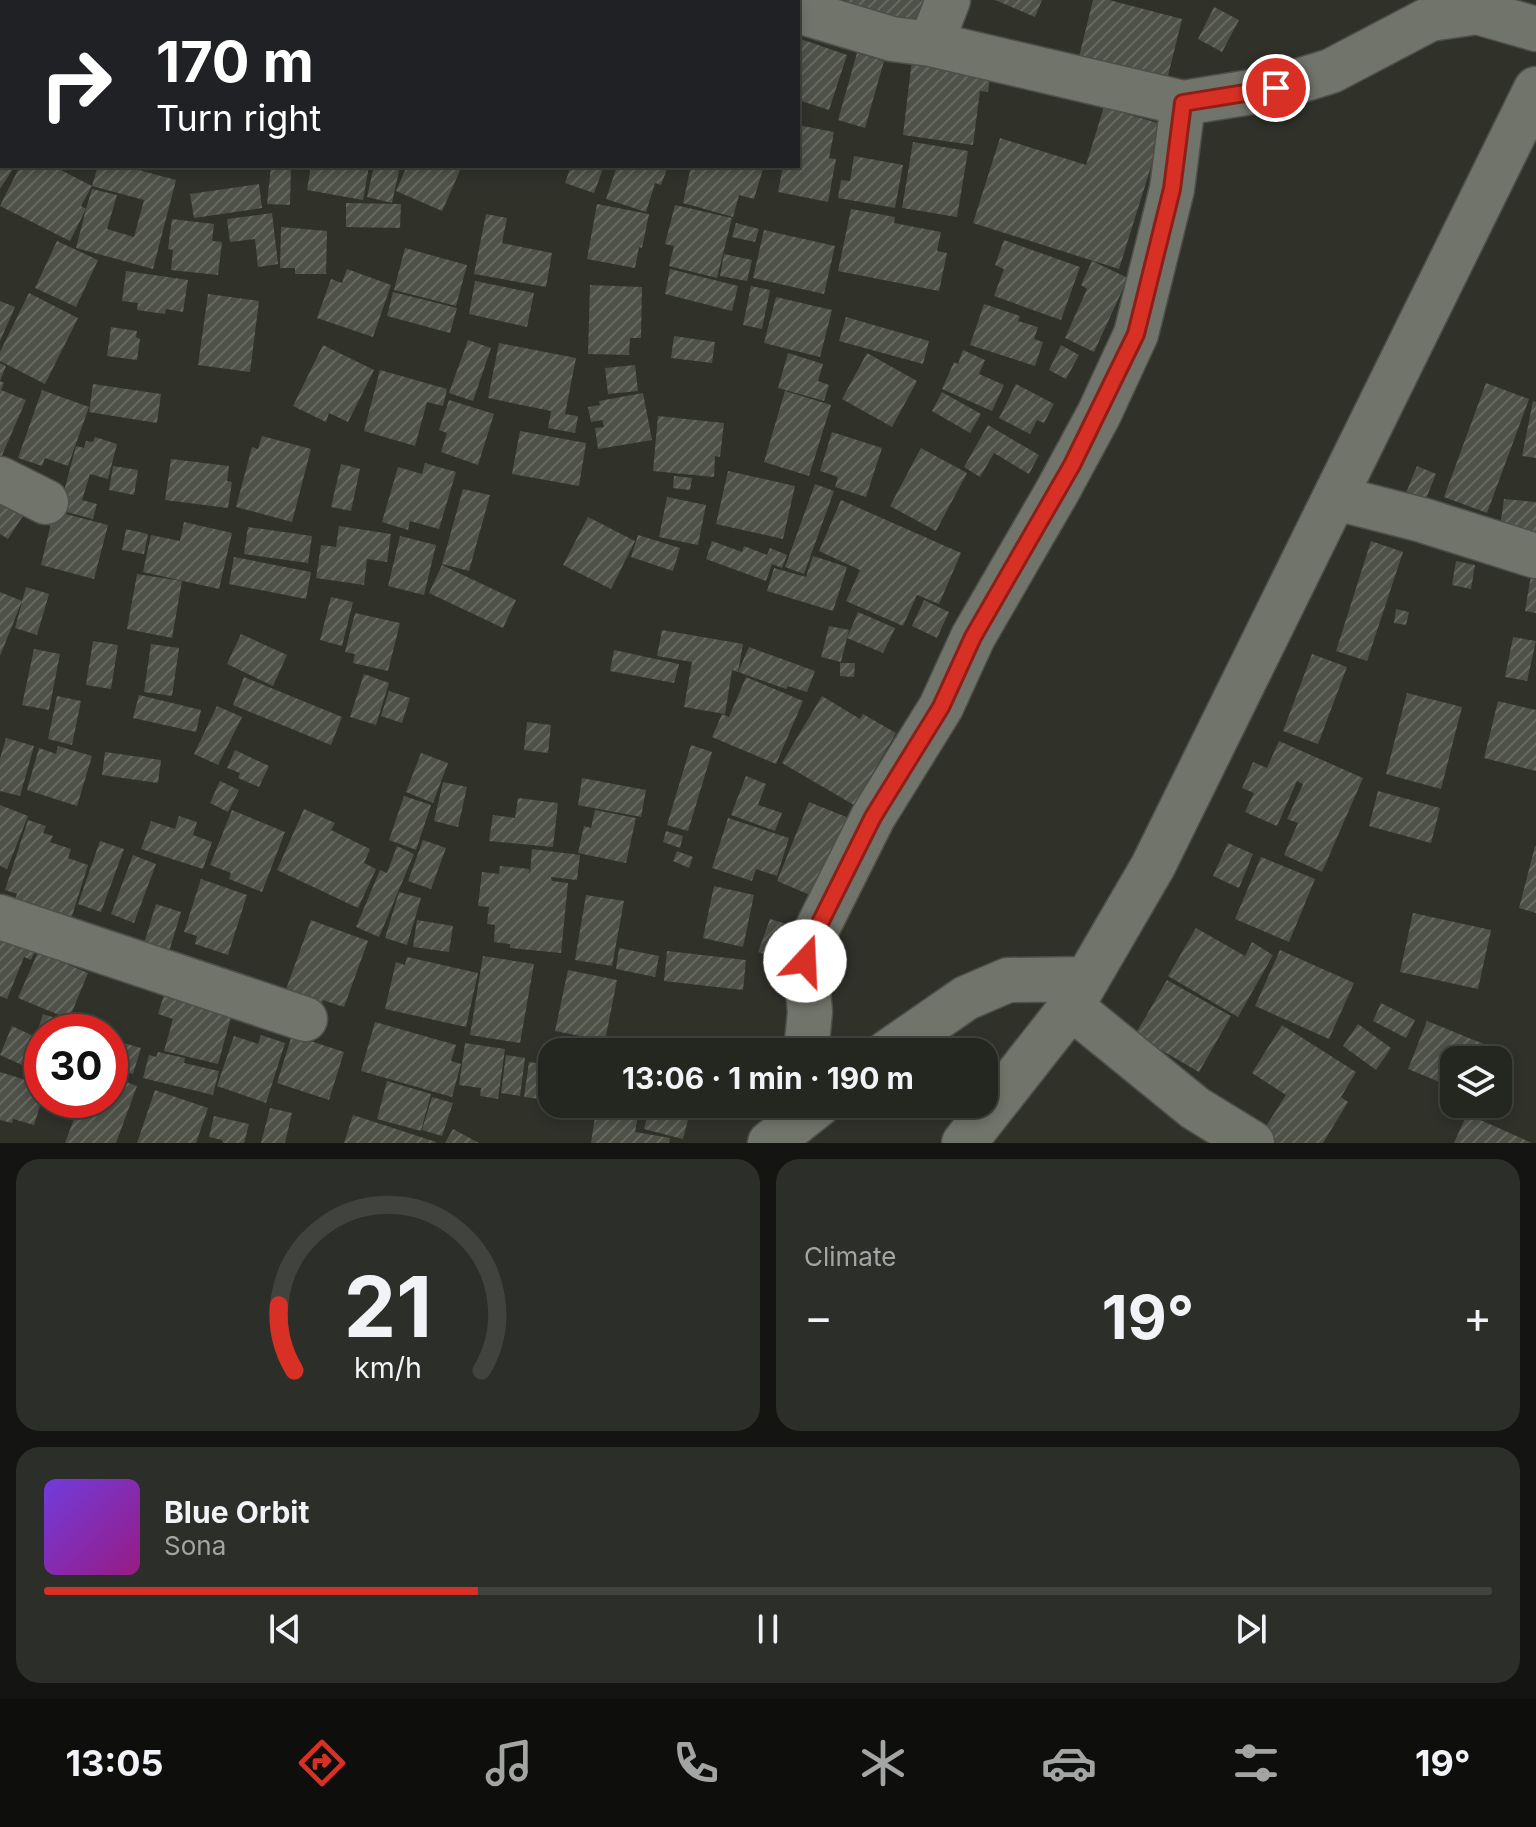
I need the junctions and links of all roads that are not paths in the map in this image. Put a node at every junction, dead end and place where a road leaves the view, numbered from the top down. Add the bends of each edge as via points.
1 (948, 0) edge
2 (800, 12) edge
3 (1536, 29) edge
4 (931, 44) junction
5 (1536, 89) edge
6 (1183, 103) junction
7 (0, 479) edge
8 (1336, 498) junction
9 (46, 502) dead end
10 (1536, 556) edge
11 (0, 917) edge
12 (1079, 993) junction
13 (305, 1019) dead end
14 (807, 1038) edge
15 (908, 1038) edge
16 (964, 1143) edge
17 (1252, 1143) edge

1 - 4 street
2 - 4 street via 892,39
3 - 6 street via 1477,12 1430,19 1331,71 1276,88
4 - 6 street
5 - 8 street
6 - 14 street via 1172,189 1136,334 1065,478 973,637 941,707 873,817 811,941 805,961
7 - 9 street
8 - 10 street
8 - 12 street via 1153,866
11 - 13 street
12 - 15 street via 1008,980 966,998
12 - 16 street
12 - 17 street via 1195,1108

